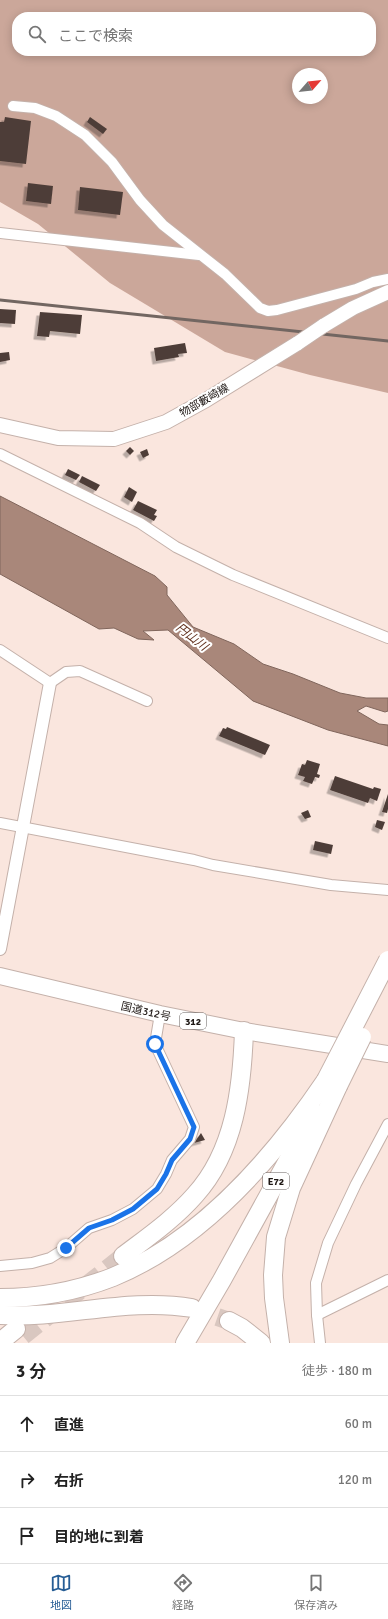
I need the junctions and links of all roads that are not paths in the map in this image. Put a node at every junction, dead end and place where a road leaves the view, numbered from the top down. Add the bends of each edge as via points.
1 (12, 106) dead end
2 (0, 234) edge
3 (199, 255) junction
4 (388, 279) edge
5 (388, 292) edge
6 (0, 425) edge
7 (0, 454) edge
8 (388, 638) edge
9 (0, 650) edge
10 (50, 683) junction
11 (147, 701) dead end
12 (0, 823) edge
13 (24, 827) junction
14 (388, 890) edge
15 (0, 949) edge
16 (388, 960) edge
17 (0, 976) edge
18 (388, 982) edge
19 (160, 1014) junction
20 (244, 1031) junction
21 (388, 1054) edge
22 (332, 1083) junction
23 (388, 1124) edge
24 (118, 1253) tunnel mouth
25 (0, 1266) edge
26 (222, 1280) junction
27 (388, 1280) edge
28 (0, 1298) edge
29 (192, 1308) tunnel mouth
30 (0, 1315) edge
31 (317, 1315) junction
32 (229, 1321) tunnel mouth
33 (18, 1336) tunnel mouth
34 (0, 1342) edge
35 (185, 1343) edge
36 (195, 1343) edge
37 (261, 1343) edge
38 (280, 1343) edge
39 (320, 1343) edge

1 - 3 street via 35,108 56,116 85,135 112,162 140,200 163,225
2 - 3 street
3 - 4 street via 225,274 260,308 268,311
5 - 6 main road, 物部藪崎線, bridge via 353,308 206,400 166,422 114,439 58,438
7 - 8 street via 140,523 176,547 233,575
9 - 10 street
10 - 11 street via 66,672 80,670
10 - 13 street
12 - 13 street
13 - 14 street via 213,865 331,885
13 - 15 street
16 - 22 highway, bridge
17 - 19 highway, 国道312号 / 312
18 - 22 highway, bridge
19 - 20 highway, 国道312号 / 312
19 - 25 street via 155,1044 194,1127 190,1139 172,1160 157,1189 133,1209 89,1228 50,1258 32,1263
20 - 21 highway, 国道312号 / 312
20 - 24 highway via 243,1068 233,1121 219,1159 205,1183 185,1206 159,1228
22 - 26 highway, E72
22 - 28 highway via 247,1179 211,1213 174,1242 134,1267 91,1284 42,1296
22 - 38 highway via 291,1188 276,1237 273,1275
23 - 31 street via 328,1243 316,1283
26 - 35 highway, E72
26 - 36 highway, E72
27 - 31 street
29 - 30 highway via 139,1304 38,1316
31 - 39 street
32 - 37 highway
33 - 34 highway

